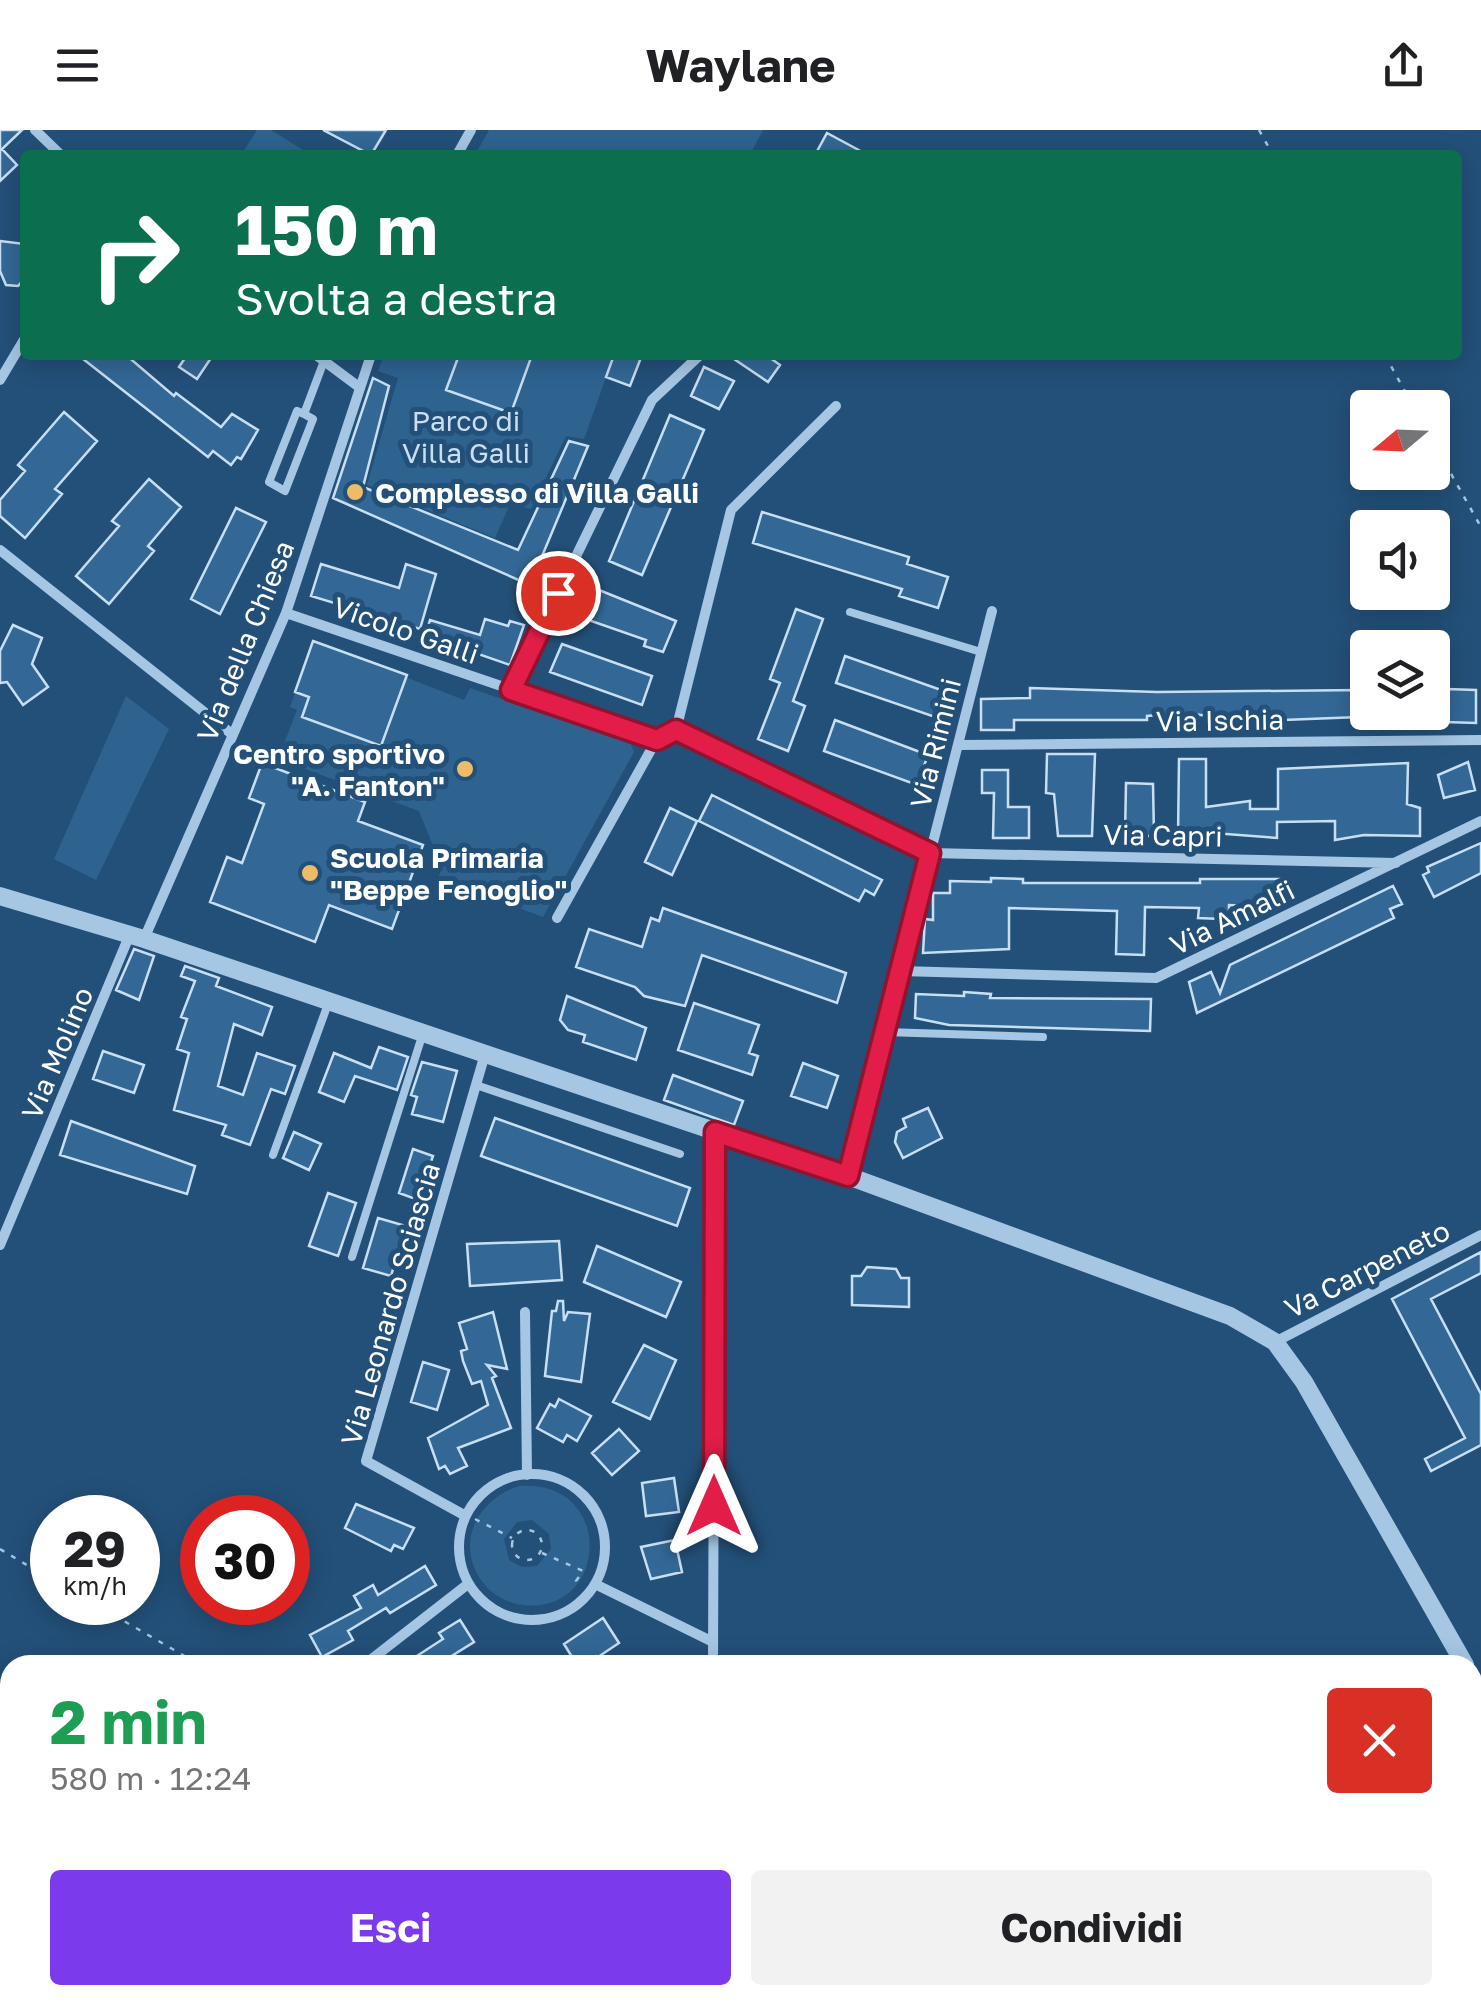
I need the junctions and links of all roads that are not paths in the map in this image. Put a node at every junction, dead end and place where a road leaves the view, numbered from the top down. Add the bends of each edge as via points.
1 (35, 130) edge
2 (57, 150) edge
3 (20, 346) edge
4 (319, 360) edge
5 (323, 360) edge
6 (369, 360) edge
7 (695, 360) edge
8 (0, 380) edge
9 (359, 387) junction
10 (836, 406) dead end
11 (304, 414) junction
12 (0, 550) edge
13 (850, 612) dead end
14 (992, 612) dead end
15 (286, 613) junction
16 (982, 652) junction
17 (511, 690) junction
18 (676, 730) junction
19 (233, 734) junction
20 (657, 740) junction
21 (1481, 740) edge
22 (960, 745) junction
23 (1481, 821) edge
24 (930, 853) junction
25 (1396, 863) junction
26 (0, 896) edge
27 (557, 918) dead end
28 (137, 936) junction
29 (900, 971) junction
30 (330, 1001) junction
31 (423, 1032) junction
32 (885, 1032) junction
33 (1043, 1037) dead end
34 (485, 1054) junction
35 (476, 1084) junction
36 (715, 1132) junction
37 (680, 1154) dead end
38 (274, 1155) dead end
39 (848, 1176) junction
40 (1481, 1235) edge
41 (0, 1244) edge
42 (352, 1257) dead end
43 (525, 1312) dead end
44 (1275, 1342) junction
45 (527, 1475) junction
46 (463, 1520) junction
47 (468, 1584) junction
48 (592, 1587) junction
49 (713, 1642) junction
50 (377, 1655) edge
51 (713, 1655) edge
52 (1459, 1655) edge

1 - 2 street
3 - 8 street
4 - 11 lane
5 - 9 street
6 - 9 street, Via della Chiesa
7 - 17 street via 652,400
9 - 15 street, Via della Chiesa
10 - 18 street via 730,510
11 - 11 lane via 297,411 269,482 286,491 312,419
12 - 19 street
13 - 16 lane
14 - 16 street, Via Rimini
15 - 17 street, Vicolo Galli
15 - 19 street, Via della Chiesa
16 - 22 street, Via Rimini
17 - 20 street, Vicolo Galli
18 - 20 street
18 - 24 street
19 - 28 street, Via della Chiesa
20 - 27 street
21 - 22 street, Via Ischia
22 - 24 street, Via Rimini
23 - 25 street
24 - 25 street, Via Capri
24 - 29 street, Via Rimini
25 - 29 street, Via Amalfi via 1156,978
26 - 28 street
28 - 30 street
28 - 41 street, Via Molino
29 - 32 street, Via Rimini
30 - 31 street
30 - 38 lane
31 - 34 street
31 - 42 lane
32 - 33 lane
32 - 39 street, Via Rimini
34 - 35 street, Via Leonardo Sciascia
34 - 36 street
35 - 37 lane
35 - 46 street, Via Leonardo Sciascia via 366,1462
36 - 39 street
36 - 49 street
39 - 44 street via 1144,1282
40 - 44 street, Va Carpeneto
43 - 45 street
44 - 52 street
45 - 46 street via 491,1486
45 - 48 street via 562,1480 596,1513 604,1548
46 - 47 street via 461,1565
47 - 48 street via 482,1601 521,1620 564,1613
47 - 50 street
48 - 49 street
49 - 51 street

